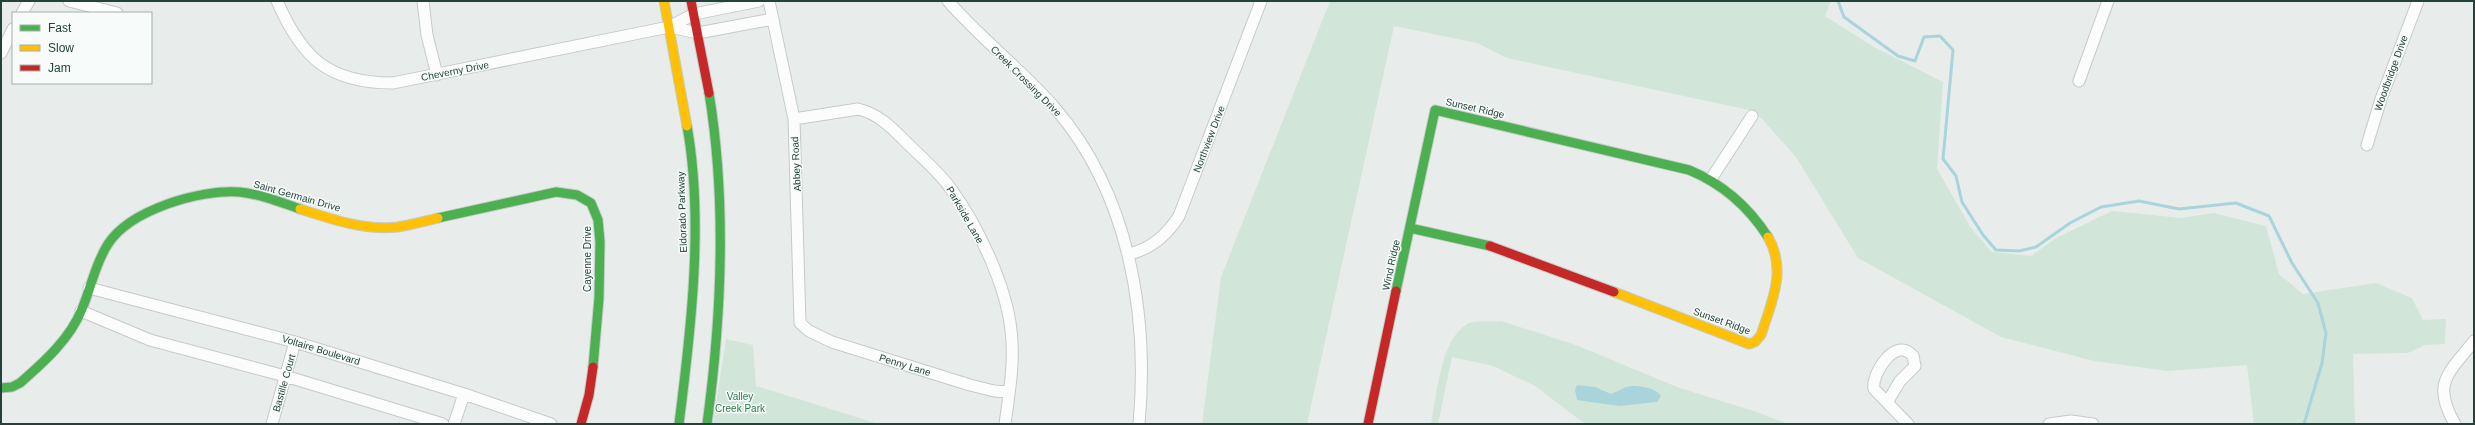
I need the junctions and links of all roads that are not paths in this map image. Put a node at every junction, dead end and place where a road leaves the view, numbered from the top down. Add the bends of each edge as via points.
1 (29, 1) edge
2 (69, 1) edge
3 (277, 1) edge
4 (423, 1) edge
5 (664, 1) edge
6 (691, 1) edge
7 (759, 1) edge
8 (769, 1) edge
9 (1261, 1) edge
10 (2108, 1) edge
11 (2418, 1) edge
12 (955, 3) edge
13 (23, 12) edge
14 (113, 12) edge
15 (694, 14) junction
16 (773, 19) junction
17 (669, 27) junction
18 (12, 31) edge
19 (698, 33) junction
20 (1, 53) edge
21 (437, 75) junction
22 (2079, 82) dead end
23 (1435, 110) joint
24 (1752, 116) dead end
25 (794, 119) junction
26 (2367, 145) dead end
27 (1711, 179) junction
28 (464, 213) joint
29 (1410, 228) junction
30 (1129, 254) junction
31 (89, 288) junction
32 (81, 311) junction
33 (805, 327) joint
34 (2474, 341) edge
35 (295, 342) junction
36 (285, 376) junction
37 (1, 388) edge
38 (1009, 392) junction
39 (464, 394) junction
40 (1888, 401) junction
41 (272, 424) edge
42 (443, 424) edge
43 (454, 424) edge
44 (551, 424) edge
45 (581, 424) edge
46 (679, 424) edge
47 (707, 424) edge
48 (1005, 424) edge
49 (1139, 424) edge
50 (1368, 424) edge
51 (1908, 424) edge
52 (2049, 424) edge
53 (2093, 424) edge
54 (2455, 424) edge

1 - 13 street
2 - 14 street
3 - 21 street, Cheverny Drive via 288,28 300,47 316,61 334,71 356,81 376,83 394,83
4 - 21 street
5 - 17 street, Eldorado Parkway
6 - 15 street
7 - 15 street, Cheverny Drive
8 - 16 street, Abbey Road
9 - 30 street, Northview Drive via 1179,216 1170,230 1158,240
10 - 22 street
11 - 26 street, Woodbridge Drive via 2381,99
12 - 30 street, Creek Crossing Drive via 1067,122 1099,178
15 - 17 street, Cheverny Drive
15 - 19 street
16 - 19 street, Cheverny Drive
16 - 25 street, Abbey Road
17 - 19 street, Cheverny Drive
17 - 21 street, Cheverny Drive
17 - 46 street, Eldorado Parkway via 688,132 694,217 690,338
18 - 20 street
19 - 47 street via 715,135 721,233 718,330
23 - 27 street, Sunset Ridge via 1674,166
23 - 29 street, Wind Ridge
24 - 27 street
25 - 33 street, Abbey Road via 799,315 800,323
25 - 38 street, Parkside Lane via 858,109 868,111 886,122 951,190 994,268 1006,304 1013,350
27 - 29 street, Sunset Ridge via 1749,209 1768,238 1776,256 1778,273 1775,292 1761,335 1752,344 1509,252
28 - 31 street, Saint Germain Drive via 398,227 373,228 249,193 208,194 167,206 129,222 109,242
28 - 45 street, Cayenne Drive via 556,192 580,196 594,208 599,237 599,283 589,394
29 - 50 street, Wind Ridge
30 - 49 street, Creek Crossing Drive via 1141,334
31 - 32 street, Saint Germain Drive
31 - 35 street, Voltaire Boulevard
32 - 36 street via 150,340
32 - 37 street, Saint Germain Drive via 63,339 31,374 12,387
33 - 38 street, Penny Lane via 818,336 867,354 970,385
34 - 54 street via 2444,384 2443,399
35 - 36 street, Bastille Court
35 - 39 street, Voltaire Boulevard
36 - 41 street, Bastille Court
36 - 42 street
38 - 48 street, Parkside Lane
39 - 43 street
39 - 44 street, Voltaire Boulevard
40 - 40 street via 1874,389 1874,381 1893,352 1899,349 1906,350 1913,356 1915,366 1900,381
40 - 51 street
52 - 53 street via 2071,421

